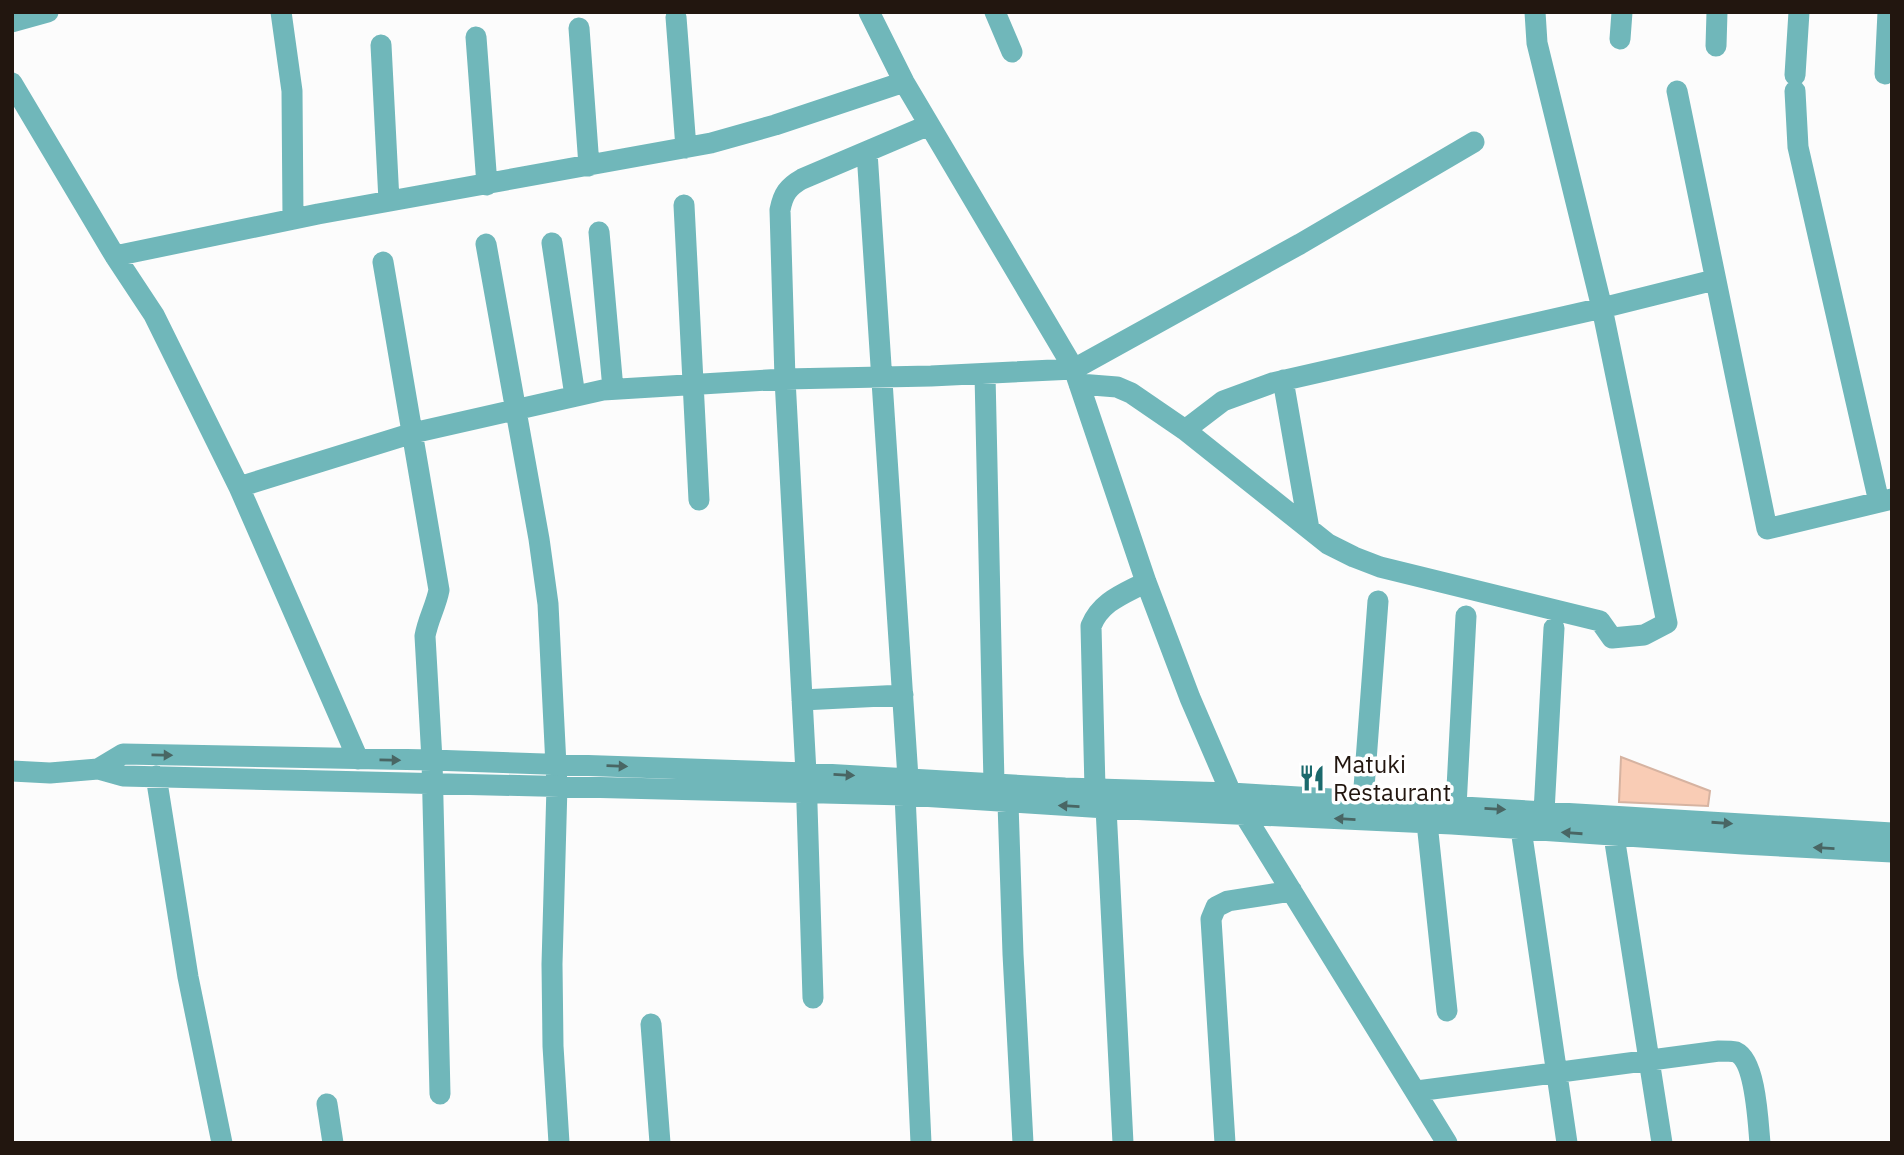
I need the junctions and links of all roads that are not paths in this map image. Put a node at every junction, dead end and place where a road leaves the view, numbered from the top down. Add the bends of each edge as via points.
1 (281, 12) edge
2 (869, 12) edge
3 (995, 12) edge
4 (1535, 12) edge
5 (1622, 12) edge
6 (1717, 12) edge
7 (1799, 12) edge
8 (1888, 12) edge
9 (39, 13) edge
10 (676, 17) dead end
11 (12, 22) edge
12 (579, 28) dead end
13 (477, 37) dead end
14 (1620, 39) dead end
15 (381, 45) dead end
16 (1716, 47) dead end
17 (1012, 52) dead end
18 (1885, 74) dead end
19 (904, 82) junction
20 (12, 83) edge
21 (1677, 91) dead end
22 (929, 125) junction
23 (1474, 142) dead end
24 (686, 148) junction
25 (867, 152) junction
26 (589, 166) junction
27 (487, 185) junction
28 (389, 201) junction
29 (684, 205) dead end
30 (292, 219) junction
31 (599, 232) dead end
32 (552, 243) dead end
33 (486, 244) dead end
34 (115, 256) junction
35 (383, 262) dead end
36 (1714, 280) junction
37 (1602, 309) junction
38 (985, 374) junction
39 (882, 376) junction
40 (1077, 376) junction
41 (785, 379) junction
42 (1283, 380) junction
43 (693, 386) junction
44 (613, 389) junction
45 (575, 396) junction
46 (514, 410) junction
47 (1185, 430) junction
48 (413, 433) junction
49 (239, 487) junction
50 (699, 500) dead end
51 (1885, 500) edge
52 (1309, 529) junction
53 (1146, 582) junction
54 (1378, 601) dead end
55 (1466, 616) dead end
56 (1555, 628) dead end
57 (903, 695) junction
58 (802, 700) junction
59 (358, 759) junction
60 (432, 760) junction
61 (556, 764) junction
62 (98, 769) junction
63 (12, 771) edge
64 (156, 776) junction
65 (806, 782) junction
66 (432, 783) junction
67 (994, 784) junction
68 (557, 786) junction
69 (907, 787) junction
70 (1095, 789) junction
71 (1231, 793) junction
72 (1363, 801) junction
73 (1008, 803) junction
74 (1456, 807) junction
75 (1106, 808) junction
76 (1544, 812) junction
77 (1244, 813) junction
78 (1427, 823) junction
79 (1521, 829) junction
80 (1892, 833) edge
81 (1614, 836) junction
82 (1892, 852) edge
83 (1292, 891) junction
84 (813, 998) dead end
85 (1447, 1011) dead end
86 (651, 1024) dead end
87 (1650, 1060) junction
88 (1556, 1072) junction
89 (1417, 1091) junction
90 (440, 1094) dead end
91 (327, 1104) dead end
92 (222, 1143) edge
93 (333, 1143) edge
94 (559, 1143) edge
95 (660, 1143) edge
96 (921, 1143) edge
97 (1023, 1143) edge
98 (1123, 1143) edge
99 (1225, 1143) edge
100 (1447, 1143) edge
101 (1567, 1143) edge
102 (1662, 1143) edge
103 (1760, 1143) edge

1 - 30 street via 292,91
2 - 19 street
3 - 17 street
4 - 37 street via 1537,43
5 - 14 street
6 - 16 street
7 - 51 street via 1798,147
8 - 18 street
9 - 11 street
10 - 24 street
12 - 26 street
13 - 27 street
15 - 28 street
19 - 22 street
19 - 24 street via 775,125
20 - 34 street
21 - 36 street
22 - 25 street
22 - 40 street
23 - 40 street
24 - 26 street
25 - 39 street
25 - 41 street via 802,179 782,197
26 - 27 street
27 - 28 street
28 - 30 street
29 - 43 street
30 - 34 street
31 - 44 street
32 - 45 street
33 - 46 street
34 - 49 street via 154,315
35 - 48 street
36 - 37 street
36 - 51 street via 1767,529
37 - 42 street
37 - 52 street via 1667,623 1644,635 1612,638 1600,621 1380,566 1328,544
38 - 39 street
38 - 40 street
38 - 67 street
39 - 41 street
39 - 57 street
40 - 47 street via 1131,393
40 - 53 street
41 - 43 street
41 - 58 street
42 - 47 street via 1223,401
42 - 52 street
43 - 44 street
43 - 50 street
44 - 45 street
45 - 46 street
46 - 48 street
46 - 61 street via 548,604
47 - 52 street
48 - 49 street
48 - 60 street via 439,590 425,636
49 - 59 street
53 - 70 street via 1105,604 1091,626
53 - 71 street
54 - 72 street
55 - 74 street
56 - 76 street
57 - 58 street
57 - 69 street
58 - 65 street
59 -> 60 street
62 -> 59 street via 122,754
60 - 61 street
60 - 66 street
61 -> 65 street
61 - 68 street
62 - 63 street
62 - 64 street via 122,776
64 - 66 street
64 - 92 street via 188,977
65 - 68 street
65 - 69 street
65 - 84 street
66 - 68 street
66 - 90 street
67 - 69 street
67 - 70 street
68 - 94 street via 552,964
69 - 73 street
69 - 96 street
70 - 71 street
71 - 72 street
71 - 77 street
72 - 74 street
75 -> 73 street
73 - 97 street
74 -> 76 street
75 - 77 street
75 - 98 street
76 -> 80 street
78 -> 77 street
77 - 83 street
78 - 79 street
78 - 85 street
81 -> 79 street
79 - 88 street
82 -> 81 street
81 - 87 street
83 - 89 street
83 - 99 street via 1228,901 1216,907 1211,919
86 - 95 street
87 - 88 street
87 - 102 street
87 - 103 street via 1736,1052 1751,1072
88 - 89 street
88 - 101 street
89 - 100 street
91 - 93 street

